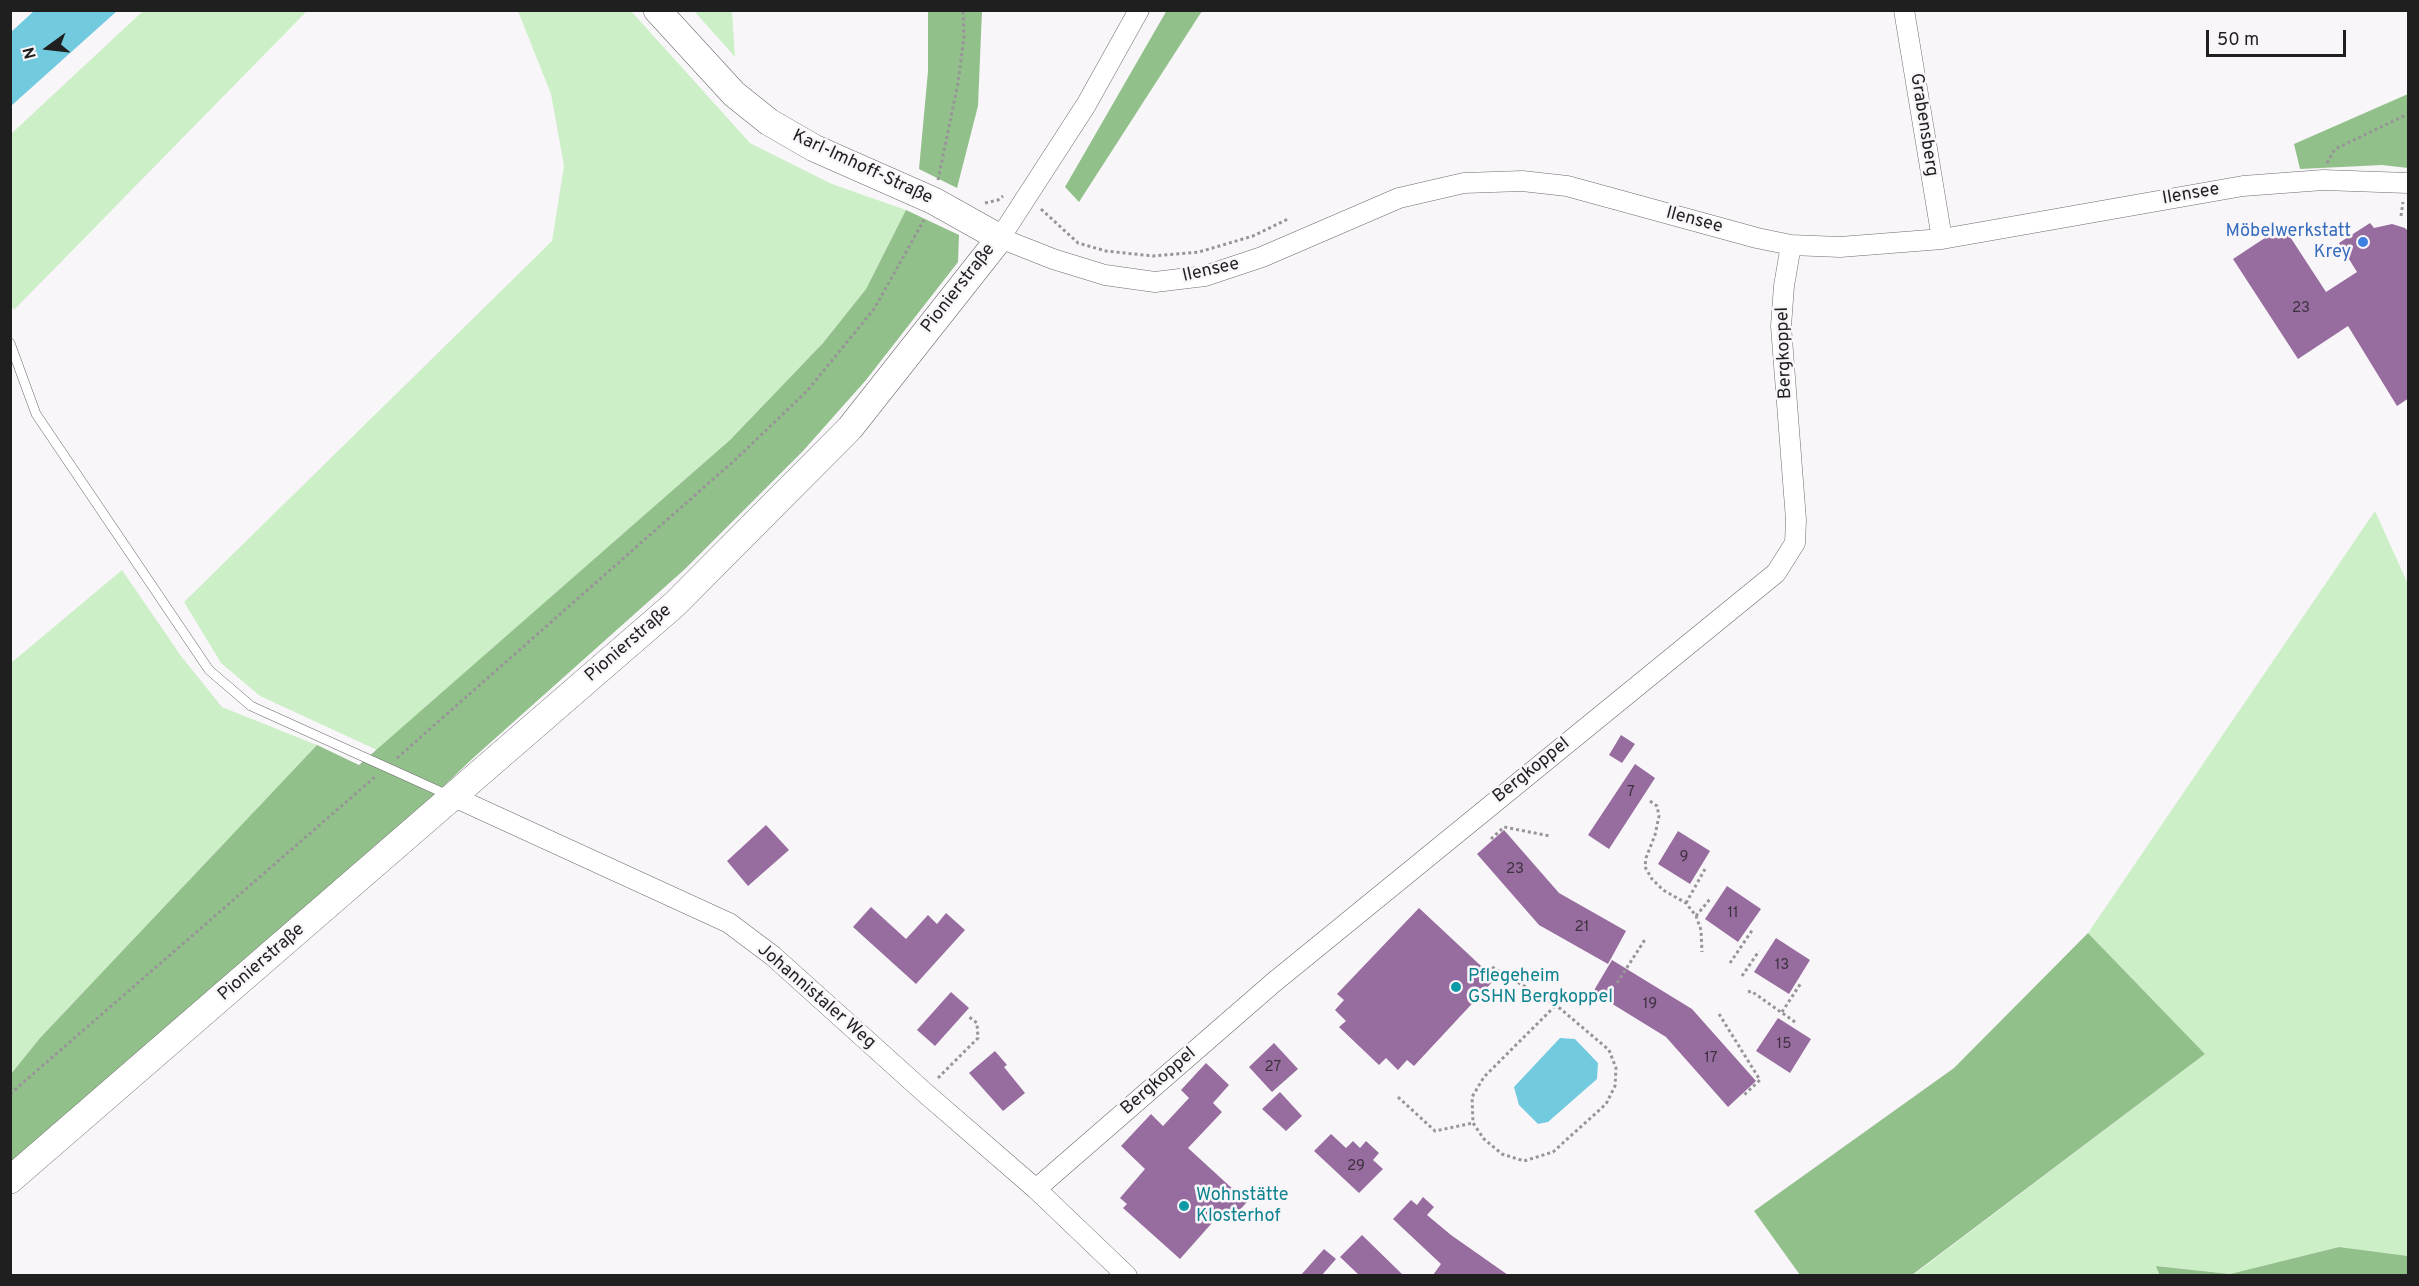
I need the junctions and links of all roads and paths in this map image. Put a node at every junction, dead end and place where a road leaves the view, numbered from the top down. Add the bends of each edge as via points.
1 (657, 10) edge
2 (963, 10) edge
3 (1139, 10) edge
4 (1904, 10) edge
5 (2409, 114) edge
6 (2324, 180) junction
7 (2409, 183) edge
8 (1028, 196) junction
9 (934, 201) junction
10 (981, 202) dead end
11 (1288, 219) dead end
12 (1000, 238) junction
13 (1942, 239) junction
14 (1791, 245) junction
15 (10, 344) edge
16 (388, 767) junction
17 (454, 796) junction
18 (1650, 801) dead end
19 (1550, 836) dead end
20 (1491, 839) dead end
21 (1705, 869) dead end
22 (1710, 899) dead end
23 (1686, 903) junction
24 (1696, 916) junction
25 (1752, 929) dead end
26 (1646, 938) dead end
27 (1760, 951) dead end
28 (1702, 952) dead end
29 (1730, 963) dead end
30 (1492, 967) dead end
31 (1742, 976) dead end
32 (1617, 983) dead end
33 (1801, 983) dead end
34 (1748, 992) dead end
35 (1556, 1005) junction
36 (1782, 1012) junction
37 (1719, 1014) dead end
38 (968, 1016) dead end
39 (1795, 1022) dead end
40 (924, 1092) junction
41 (10, 1094) edge
42 (1744, 1095) dead end
43 (1398, 1097) dead end
44 (1473, 1123) junction
45 (10, 1180) edge
46 (1036, 1189) junction
47 (1127, 1275) edge

1 - 9 street, Karl-Imhoff-Straße via 734,94 769,122 814,148
2 - 9 path via 958,83
3 - 8 street, Pionierstraße via 1086,105
4 - 13 street, Grabensberg
5 - 6 path via 2335,149 2327,161
6 - 7 street, Ilensee
6 - 13 street, Ilensee via 2243,186
8 - 10 path via 1014,190 998,200
8 - 11 path via 1078,243 1106,251 1153,256 1199,252 1253,236
8 - 12 street, Pionierstraße
9 - 12 street, Karl-Imhoff-Straße
9 - 16 path via 874,309 807,391 736,459
12 - 14 street, Ilensee via 1105,274 1155,282 1205,276 1262,257 1399,198 1464,183 1522,181 1567,186
12 - 17 street, Pionierstraße via 850,428 675,604
13 - 14 street, Ilensee via 1840,247
14 - 46 street, Bergkoppel via 1781,326 1795,543 1776,573 1273,983
15 - 16 lane via 36,414 209,670 251,706
16 - 17 lane
16 - 41 path
17 - 40 street, Johannistaler Weg via 729,923 773,956
17 - 45 street, Pionierstraße
18 - 23 path via 1658,806 1659,816 1645,867 1663,890
19 - 20 path via 1504,827
21 - 23 path
22 - 24 path
23 - 24 path
24 - 28 path
25 - 29 path
26 - 32 path
27 - 31 path
30 - 35 path
33 - 36 path
34 - 36 path
35 - 44 path via 1484,1077 1472,1097
35 - 44 path via 1609,1050 1616,1068 1615,1086 1606,1104 1552,1152 1524,1161 1502,1154
36 - 39 path
37 - 42 path via 1760,1080
38 - 40 path via 977,1023 978,1038
40 - 46 street, Johannistaler Weg
43 - 44 path via 1435,1131
46 - 47 street, Johannistaler Weg

